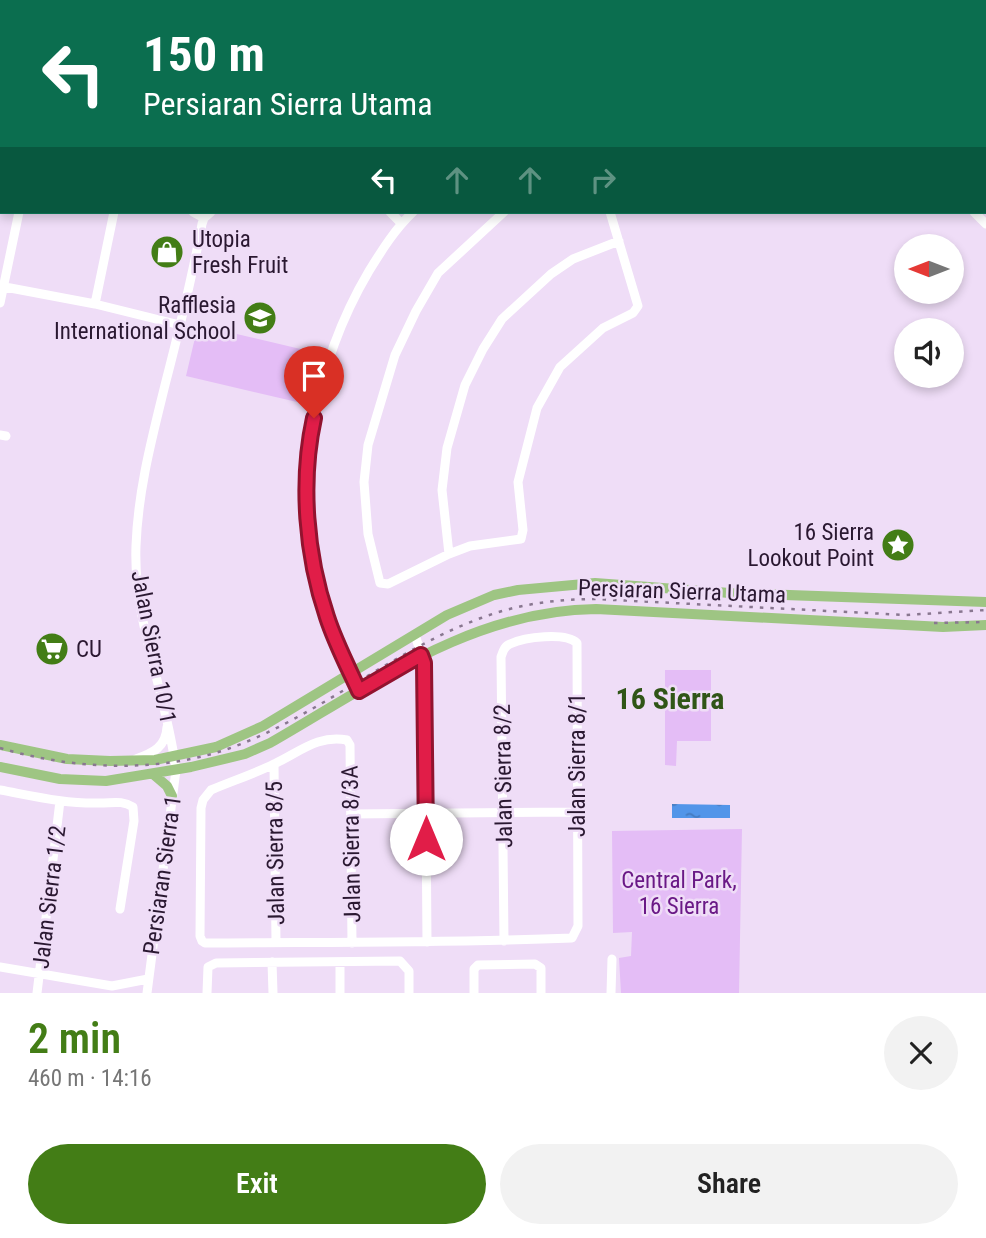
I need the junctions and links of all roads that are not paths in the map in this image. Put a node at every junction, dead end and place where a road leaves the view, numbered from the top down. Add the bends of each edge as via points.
1 (19, 214) edge
2 (114, 214) edge
3 (392, 214) edge
4 (411, 214) edge
5 (502, 214) edge
6 (611, 214) edge
7 (207, 215) edge
8 (401, 223) junction
9 (619, 241) junction
10 (5, 287) junction
11 (0, 303) edge
12 (95, 304) junction
13 (180, 325) junction
14 (449, 554) junction
15 (986, 602) edge
16 (986, 625) edge
17 (415, 635) junction
18 (540, 638) joint
19 (421, 655) junction
20 (351, 673) junction
21 (359, 691) junction
22 (167, 718) junction
23 (0, 745) edge
24 (175, 757) junction
25 (130, 761) junction
26 (274, 764) junction
27 (0, 767) edge
28 (176, 770) junction
29 (153, 774) junction
30 (0, 790) edge
31 (172, 796) junction
32 (60, 801) junction
33 (577, 812) junction
34 (426, 813) junction
35 (504, 813) junction
36 (351, 814) junction
37 (120, 909) dead end
38 (504, 941) junction
39 (276, 942) junction
40 (427, 942) junction
41 (352, 943) junction
42 (612, 959) dead end
43 (272, 962) junction
44 (340, 962) junction
45 (0, 967) edge
46 (40, 974) junction
47 (148, 979) junction
48 (114, 991) edge
49 (37, 993) edge
50 (147, 993) edge
51 (207, 993) edge
52 (273, 993) edge
53 (340, 993) edge
54 (409, 993) edge
55 (474, 993) edge
56 (541, 993) edge
57 (611, 993) edge

1 - 10 street
2 - 12 street
3 - 8 street
4 - 8 street
5 - 14 street via 438,273 395,355 368,445 368,534 377,579 388,584
6 - 9 street
7 - 13 street, Jalan Sierra 10/1
8 - 20 street via 351,301 328,363 310,437 308,526 318,586
9 - 14 street via 573,259 551,274 502,319 483,349 465,385 447,448 442,490
9 - 14 street via 638,306 603,328 560,367 537,408 518,482 523,535
10 - 11 street
10 - 12 street
12 - 13 street
13 - 22 street, Jalan Sierra 10/1 via 142,474 136,547 139,593
15 - 17 main road, Persiaran Sierra Utama via 768,595 595,583 494,595
16 - 19 main road, Persiaran Sierra Utama via 943,627 574,609 489,626
17 - 19 street
17 - 20 main road, Persiaran Sierra Utama
18 - 33 street, Jalan Sierra 8/1 via 567,637 577,643
18 - 35 street, Jalan Sierra 8/2 via 510,644 501,657
19 - 21 main road, Persiaran Sierra Utama
19 - 34 street
20 - 21 street
20 - 24 main road, Persiaran Sierra Utama via 246,734
21 - 28 main road, Persiaran Sierra Utama via 245,754
22 - 24 street, Jalan Sierra 10/1
22 - 25 street via 165,739 158,749
23 - 25 main road, Persiaran Sierra Utama via 67,759
24 - 25 main road, Persiaran Sierra Utama
24 - 28 street, Persiaran Sierra 1
26 - 36 street, Jalan Sierra 8/3A via 308,745 347,740
26 - 39 street, Jalan Sierra 8/5
26 - 39 street via 211,790 203,800 200,936 205,943
27 - 29 main road, Persiaran Sierra Utama via 88,782
28 - 29 main road, Persiaran Sierra Utama
28 - 31 street, Persiaran Sierra 1
29 - 31 main road
30 - 32 street
31 - 47 street, Persiaran Sierra 1
32 - 37 street via 124,802 133,807
32 - 46 street, Jalan Sierra 1/2
33 - 35 street
33 - 38 street, Jalan Sierra 8/1 via 578,926 572,938
34 - 35 street
34 - 36 street
34 - 40 street
35 - 38 street, Jalan Sierra 8/2
36 - 41 street, Jalan Sierra 8/3A
38 - 40 street
39 - 41 street
40 - 41 street
42 - 57 street
43 - 44 street
43 - 51 street via 216,963 208,967
43 - 52 street
44 - 53 street
44 - 54 street via 400,961 409,971
45 - 46 street
46 - 48 street
46 - 49 street, Jalan Sierra 1/2
47 - 48 street
47 - 50 street, Persiaran Sierra 1
55 - 56 street via 478,965 535,964 541,968

